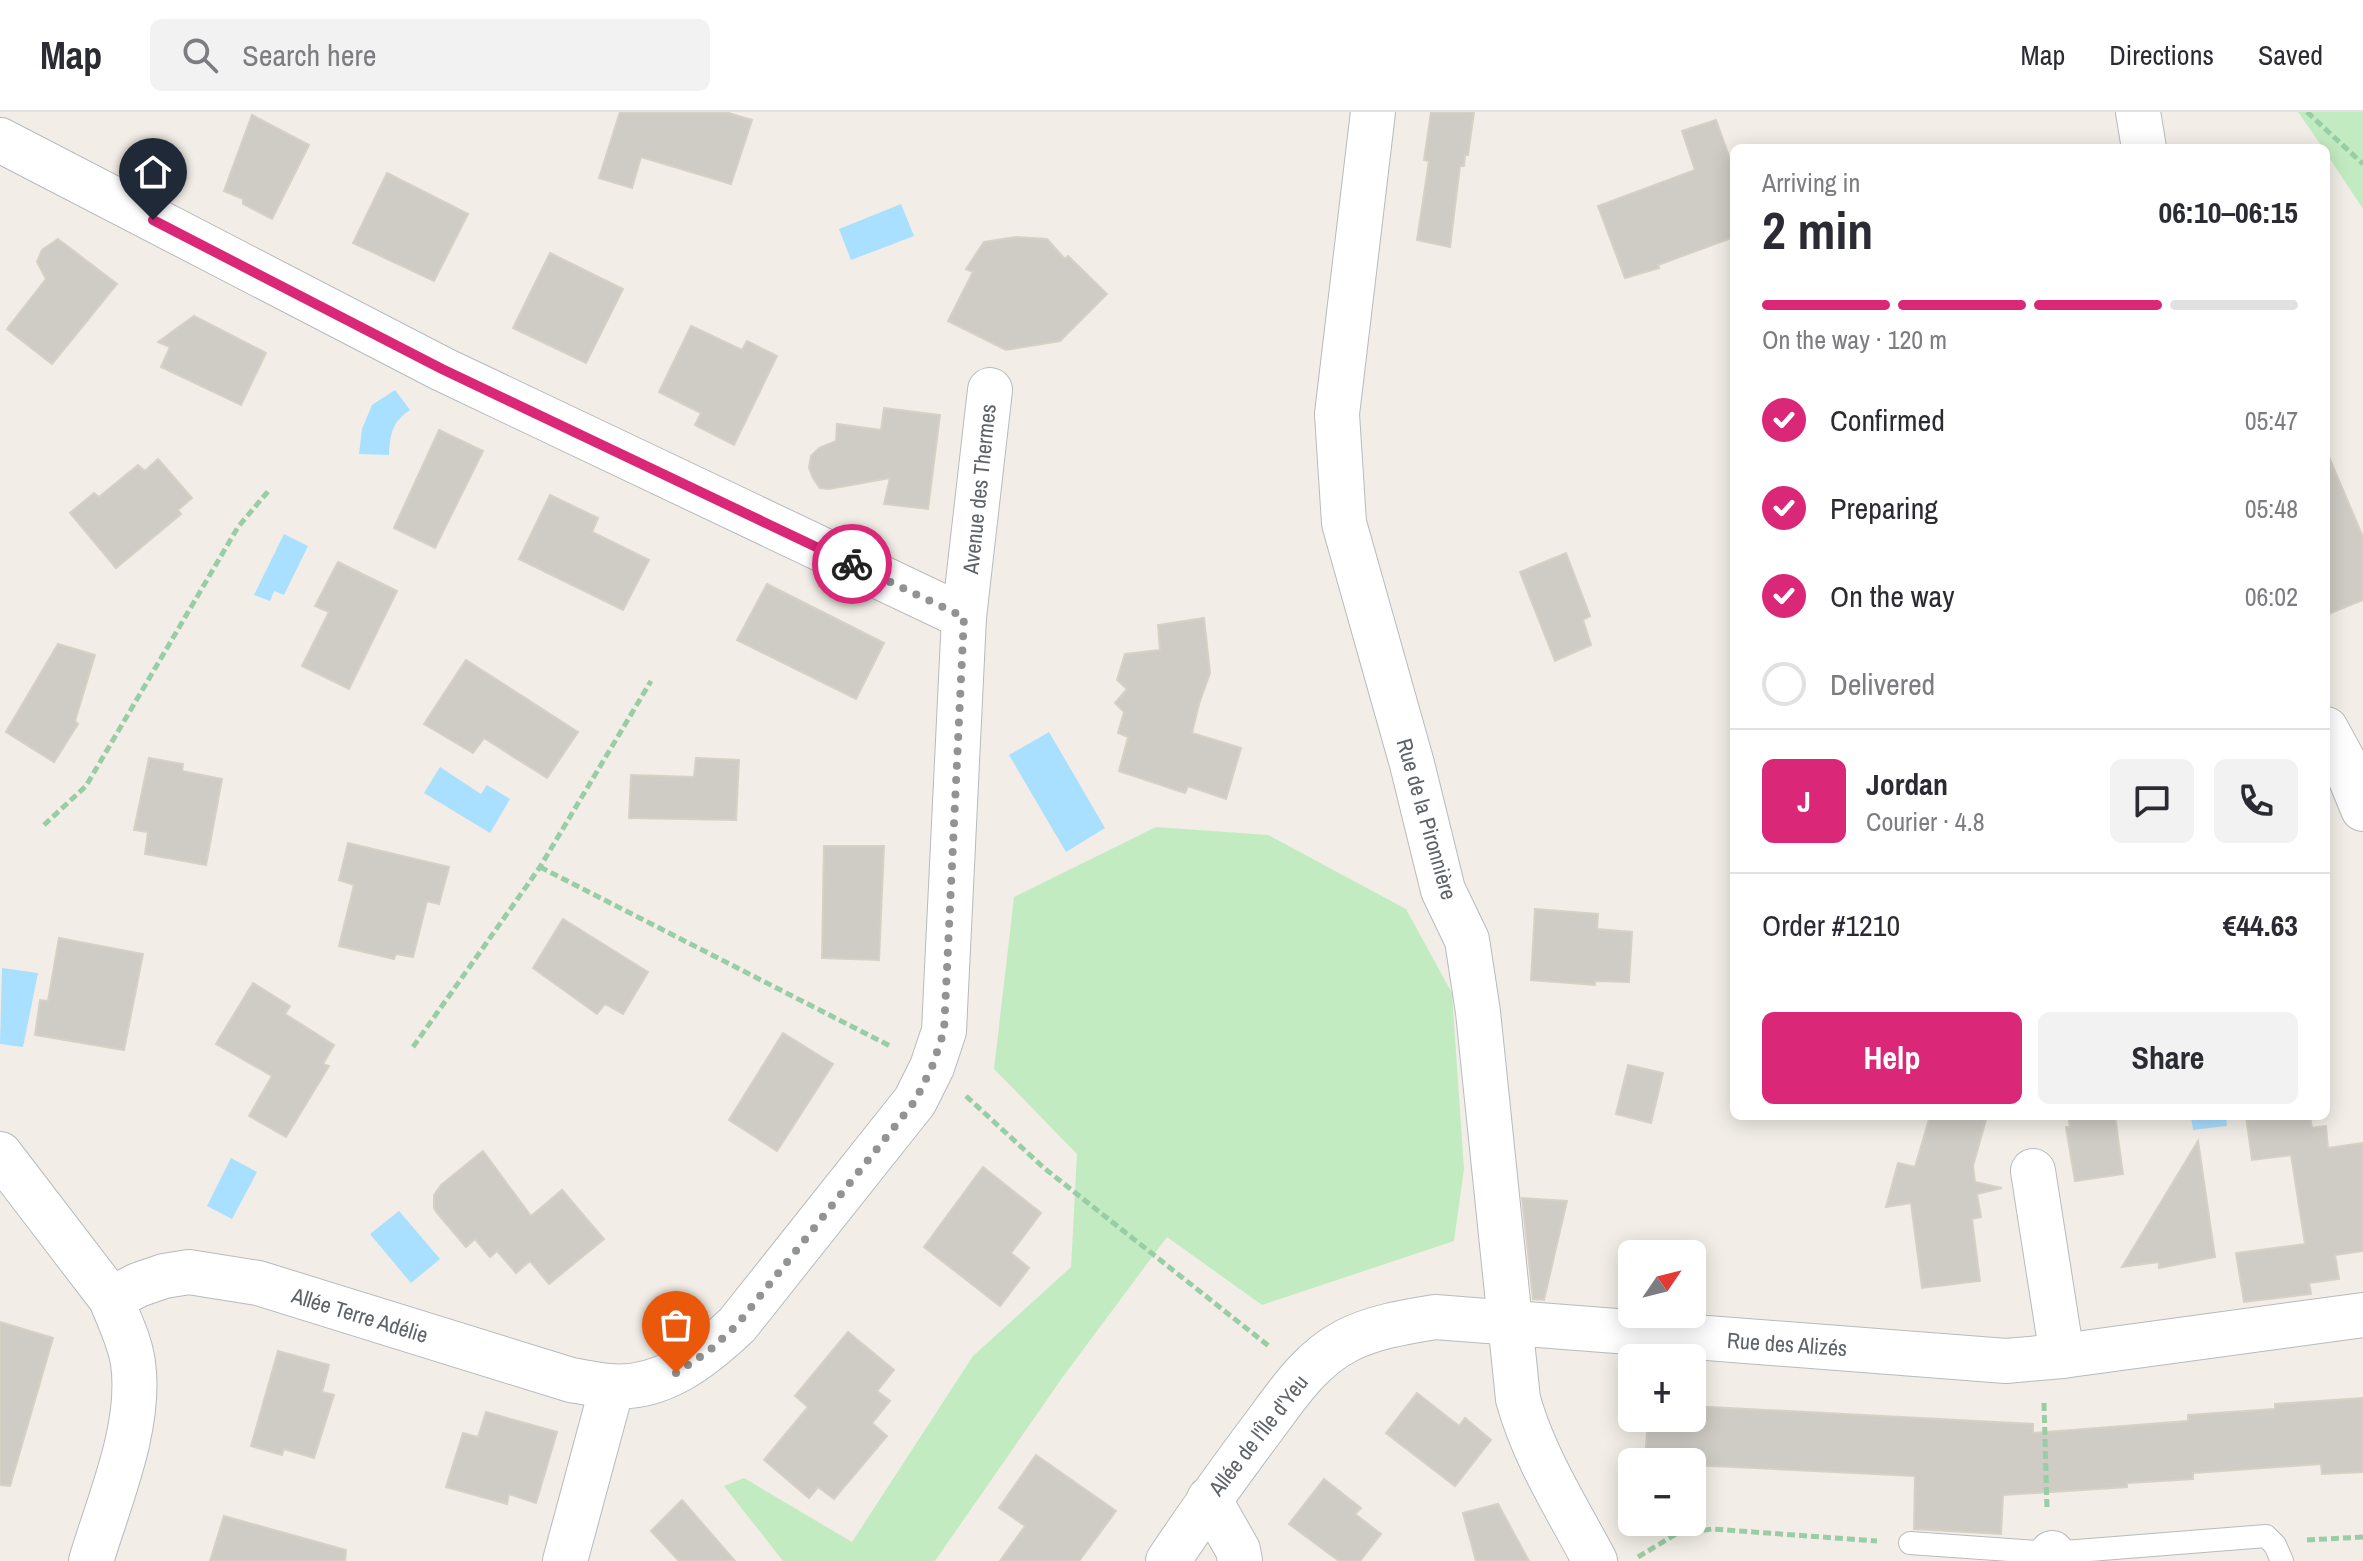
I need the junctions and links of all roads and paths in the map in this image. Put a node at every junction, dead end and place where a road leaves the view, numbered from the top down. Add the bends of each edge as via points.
1 (1373, 112) edge
2 (2138, 112) edge
3 (2307, 112) edge
4 (0, 140) edge
5 (2143, 144) edge
6 (2363, 164) edge
7 (990, 390) dead end
8 (270, 489) dead end
9 (964, 617) junction
10 (651, 681) dead end
11 (2344, 747) edge
12 (2363, 809) edge
13 (44, 825) dead end
14 (540, 867) junction
15 (413, 1047) dead end
16 (932, 1067) junction
17 (965, 1095) dead end
18 (0, 1154) edge
19 (2033, 1171) dead end
20 (111, 1299) junction
21 (2363, 1315) edge
22 (1512, 1323) junction
23 (2052, 1357) junction
24 (1304, 1374) junction
25 (612, 1387) junction
26 (1209, 1499) junction
27 (2363, 1537) edge
28 (1910, 1543) joint
29 (2278, 1553) edge
30 (2052, 1557) edge
31 (91, 1561) edge
32 (565, 1561) edge
33 (1168, 1561) edge
34 (1240, 1561) edge
35 (1595, 1561) edge
36 (1631, 1561) edge

1 - 22 street, Rue de la Pironnière via 1337,414 1344,523 1443,890 1467,940
2 - 5 street
3 - 6 path
4 - 9 street via 442,369
7 - 9 street, Avenue des Thermes
8 - 13 path via 238,527 86,786
9 - 16 street, Avenue des Thermes via 944,1031
10 - 14 path
11 - 12 street
14 - 15 path
14 - 16 path
16 - 25 street, Allée Terre Adélie via 915,1101 737,1325 676,1373
17 - 24 path via 1044,1168
18 - 20 street
19 - 23 street
20 - 25 street, Allée Terre Adélie via 151,1280 189,1272 258,1283 571,1380
20 - 31 street via 133,1362 135,1393 128,1437
21 - 23 street, Rue des Alizés
22 - 23 street, Rue des Alizés via 2006,1361
22 - 24 street, Allée de l'Île d'Yeu via 1435,1317 1390,1325 1348,1340
22 - 35 street, Rue de la Pironnière via 1518,1399 1526,1429
23 - 30 path via 2047,1509
24 - 26 street, Allée de l'Île d'Yeu
25 - 32 street
26 - 33 street, Allée de l'Île d'Yeu
26 - 34 street
27 - 29 path via 2292,1541
28 - 30 lane
28 - 36 path via 1712,1529 1676,1534
29 - 30 lane via 2266,1536 2250,1536

